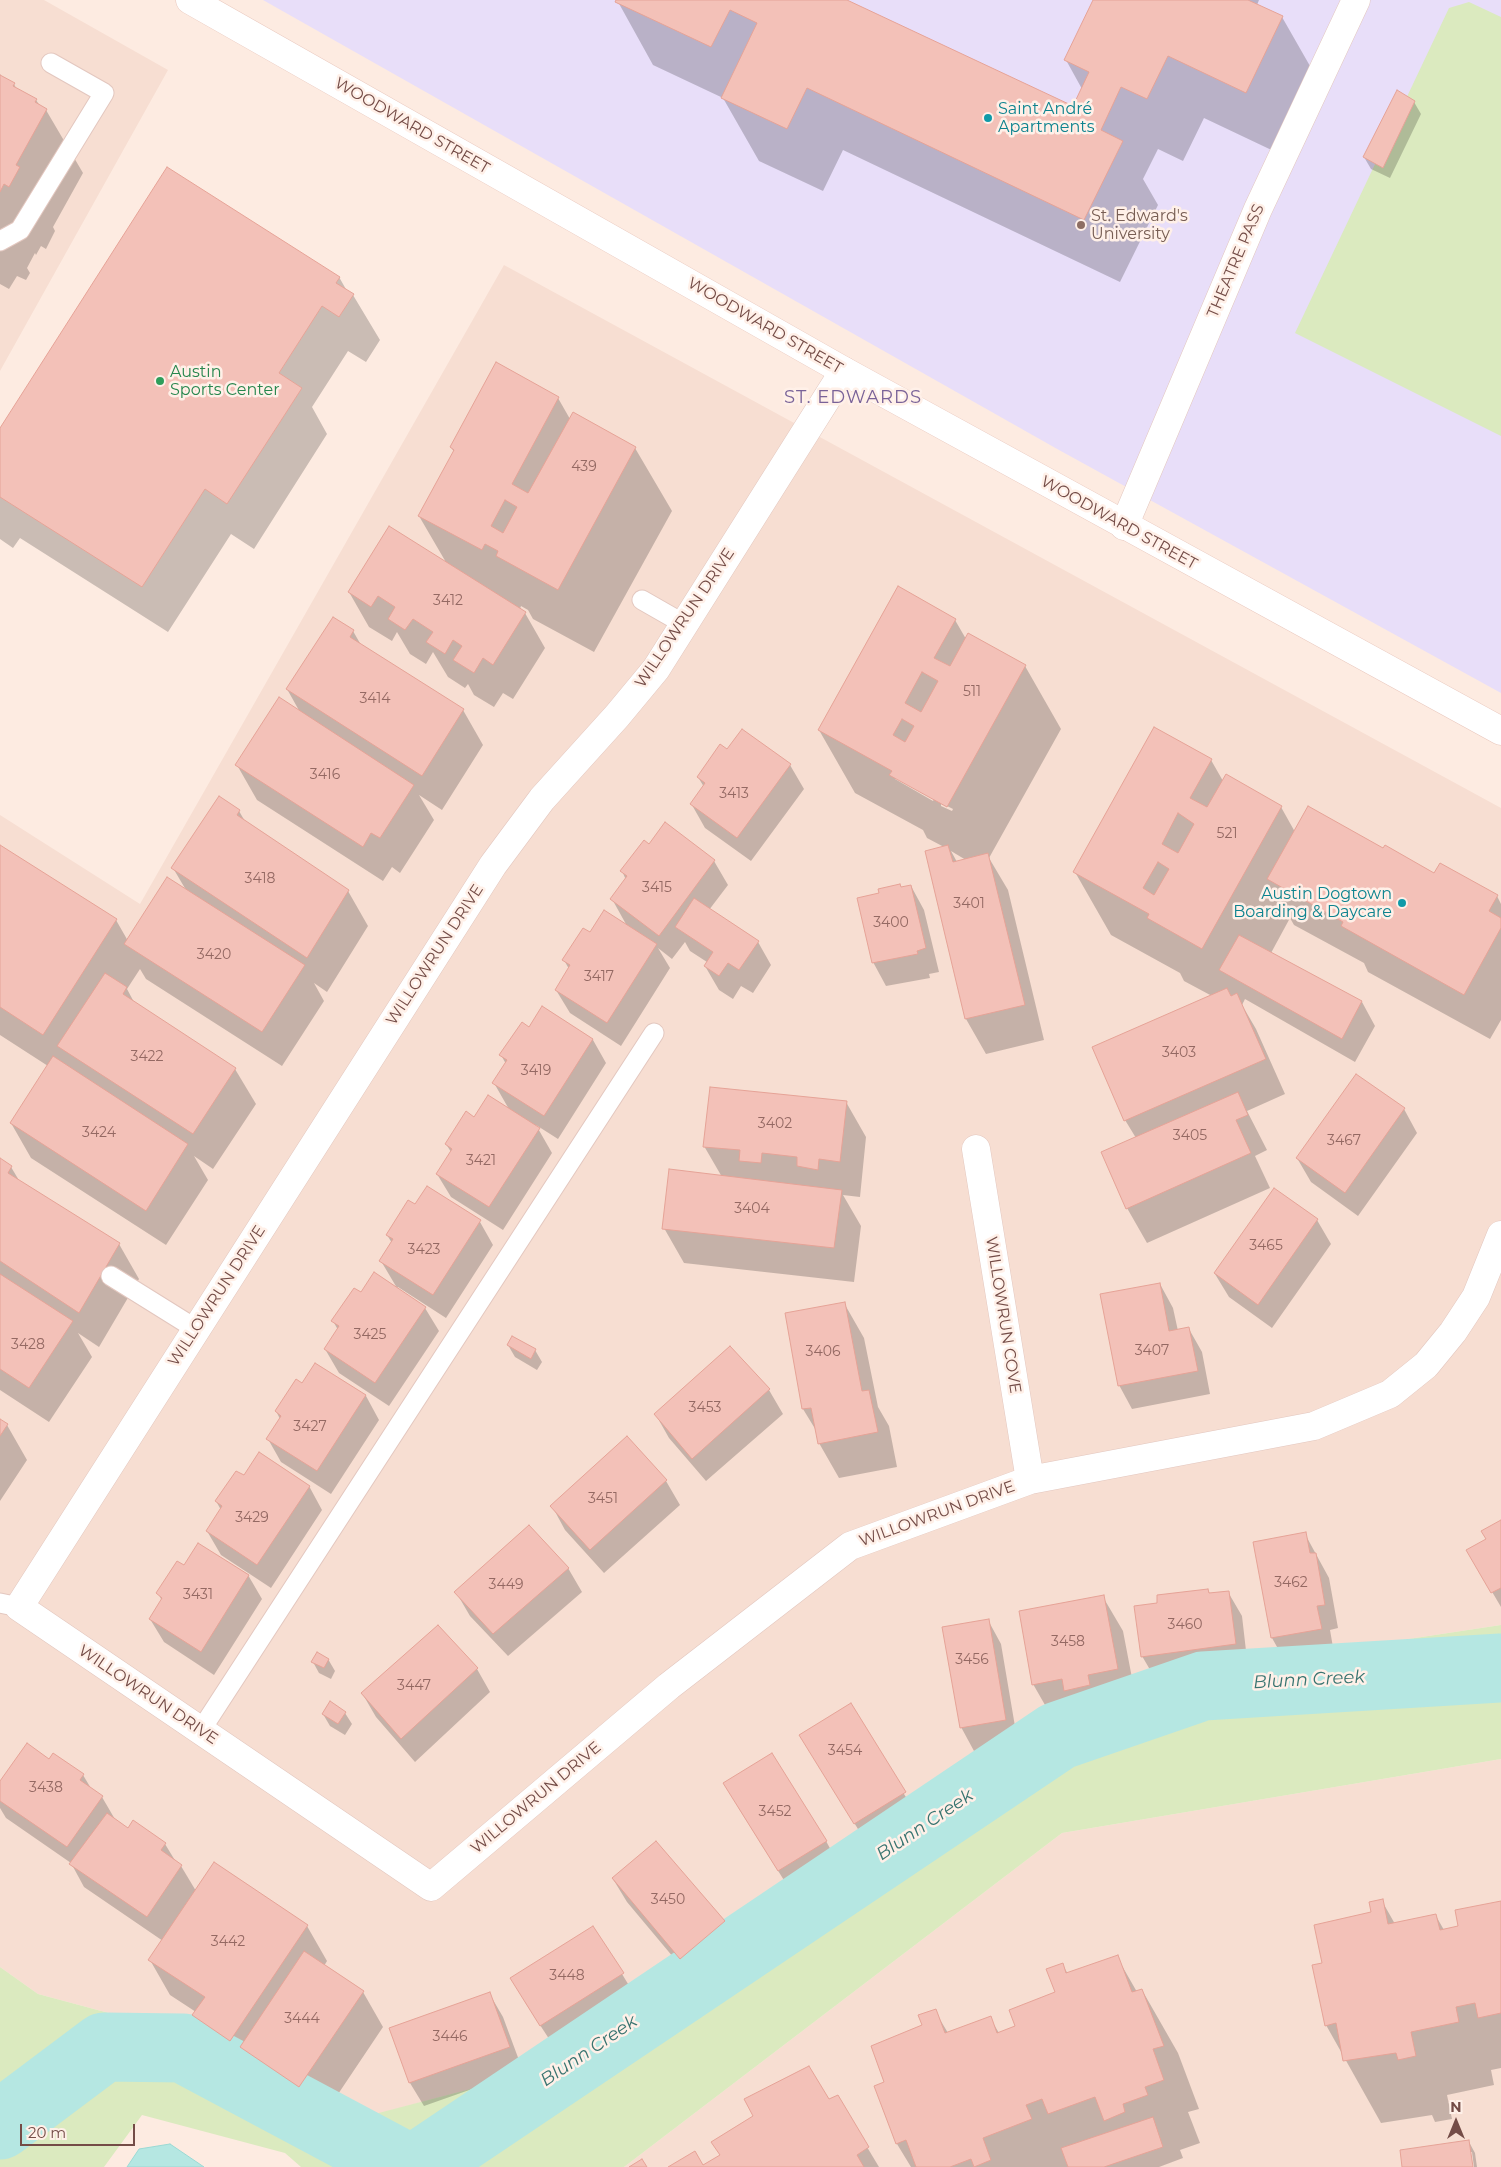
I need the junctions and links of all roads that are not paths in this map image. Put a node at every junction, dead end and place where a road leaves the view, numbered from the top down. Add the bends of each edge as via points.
1 (190, 0) edge
2 (1356, 0) edge
3 (51, 62) dead end
4 (0, 241) edge
5 (844, 371) junction
6 (1124, 526) junction
7 (642, 600) dead end
8 (684, 624) junction
9 (1501, 731) edge
10 (654, 1033) dead end
11 (976, 1149) dead end
12 (1501, 1235) edge
13 (110, 1276) dead end
14 (196, 1329) junction
15 (1030, 1480) junction
16 (9, 1605) edge
17 (201, 1730) junction

1 - 5 street, WOODWARD STREET
2 - 6 street, THEATRE PASS via 1258,209
3 - 4 lane via 104,93 20,230
5 - 6 street, WOODWARD STREET
5 - 8 street, WILLOWRUN DRIVE
6 - 9 street, WOODWARD STREET
7 - 8 lane
8 - 14 street, WILLOWRUN DRIVE via 656,669 542,799 493,865
10 - 17 lane
11 - 15 street, WILLOWRUN COVE
12 - 15 street, WILLOWRUN DRIVE via 1476,1297 1452,1332 1426,1365 1390,1394 1314,1426
13 - 14 lane
14 - 16 street, WILLOWRUN DRIVE
15 - 17 street, WILLOWRUN DRIVE via 850,1546 669,1686 431,1887
16 - 17 street, WILLOWRUN DRIVE

